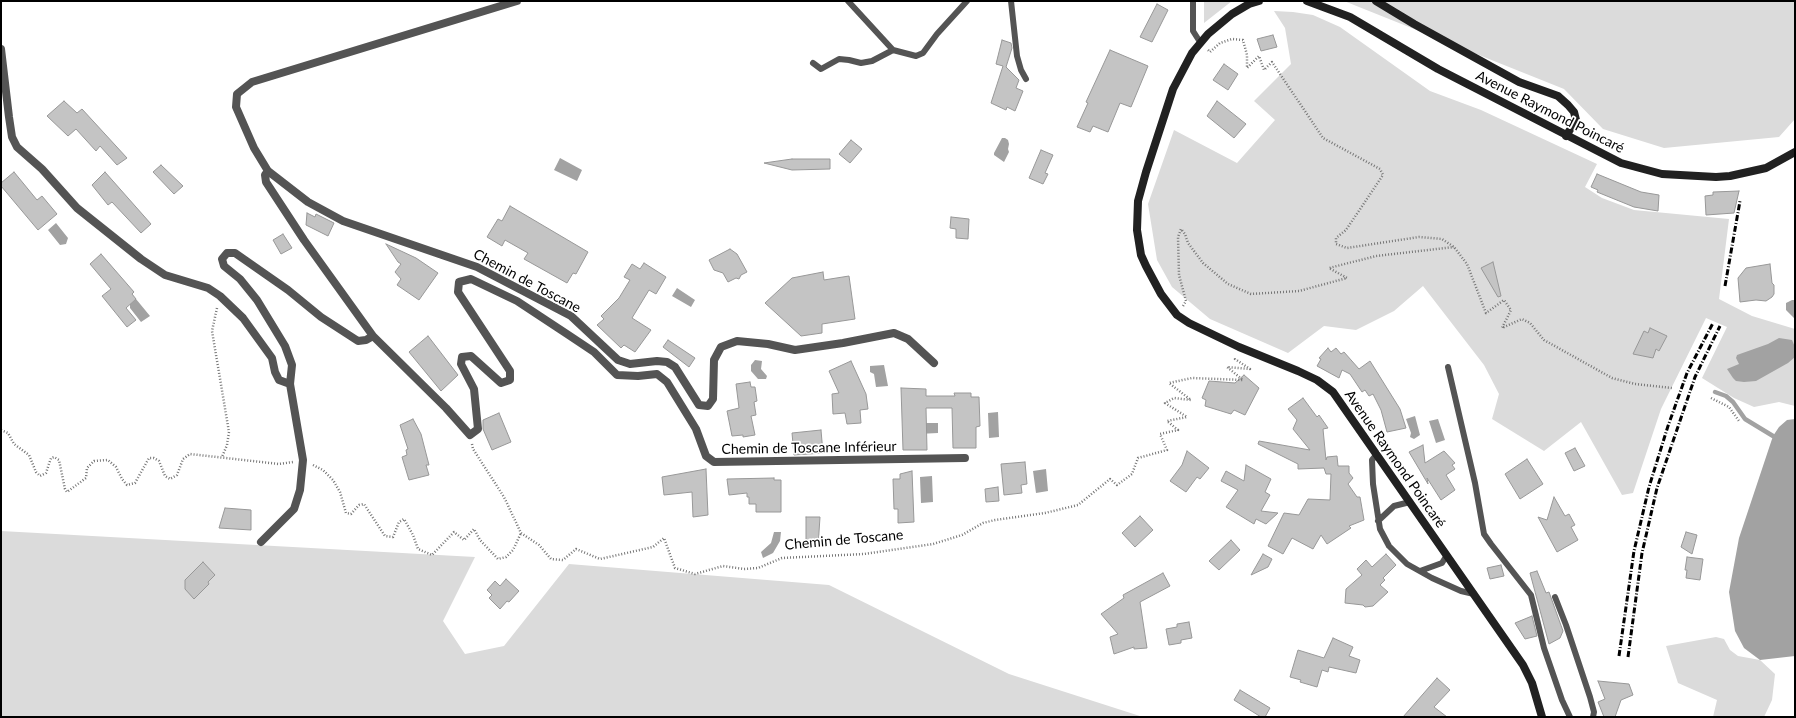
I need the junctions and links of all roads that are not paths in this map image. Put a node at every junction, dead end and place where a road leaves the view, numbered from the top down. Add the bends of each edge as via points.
1 (517, 1) edge
2 (848, 1) edge
3 (967, 1) edge
4 (1010, 1) edge
5 (1193, 1) edge
6 (1259, 1) edge
7 (1376, 1) edge
8 (1310, 2) edge
9 (1200, 42) junction
10 (1, 49) edge
11 (893, 50) junction
12 (813, 64) dead end
13 (1026, 79) dead end
14 (1566, 136) junction
15 (1795, 152) edge
16 (268, 171) junction
17 (373, 336) junction
18 (934, 363) dead end
19 (1448, 367) dead end
20 (290, 384) junction
21 (1377, 454) junction
22 (965, 458) dead end
23 (1410, 502) junction
24 (1378, 521) junction
25 (261, 542) dead end
26 (1447, 555) junction
27 (1420, 571) junction
28 (1474, 594) junction
29 (1555, 597) dead end
30 (1542, 717) edge
31 (1570, 717) edge
32 (1593, 717) edge

1 - 16 street via 252,82 237,94 236,107 254,148
2 - 11 lane
3 - 11 lane via 923,53 916,56
4 - 13 lane via 1017,56
5 - 9 lane via 1193,31
6 - 9 main road, Avenue Raymond Poincaré via 1232,14
7 - 14 main road via 1519,82 1558,96 1568,104 1576,120
8 - 14 main road, Avenue Raymond Poincaré via 1350,17 1438,69
9 - 21 main road, Avenue Raymond Poincaré via 1174,89 1141,188 1137,216 1139,242 1146,266 1158,290 1177,315 1202,330 1298,371 1326,386
10 - 20 street via 8,117 17,147 42,169 77,208 142,259 165,275 208,288 220,296 243,318 272,358 279,380
11 - 12 lane via 872,61 861,63 839,59 821,69
14 - 15 main road, Avenue Raymond Poincaré via 1621,163 1684,177 1716,177 1766,168
16 - 17 street via 265,175 266,182
16 - 18 street, Chemin de Toscane via 308,202 343,221 477,267 571,316 618,360 630,364 667,362 675,367 699,405 708,406 713,399 714,360 721,347 737,341 795,350 894,333 908,339
17 - 20 street via 358,341 321,317 235,253 227,252 222,259 224,266 240,279 257,300 285,346 292,365
17 - 22 street, Chemin de Toscane Inférieur via 470,435 478,429 474,389 461,364 462,357 471,356 501,383 510,380 510,371 458,292 459,282 471,279 517,301 594,352 617,374 657,374 667,382 696,429 706,456 714,462
19 - 31 lane via 1484,534 1530,595 1544,648
20 - 25 street via 303,460 300,490 294,509
21 - 23 main road, Avenue Raymond Poincaré
21 - 24 lane via 1372,460 1372,471
23 - 24 lane via 1394,506
23 - 26 main road, Avenue Raymond Poincaré
24 - 27 lane via 1383,537 1394,552 1407,564
26 - 27 lane via 1442,563
26 - 28 main road, Avenue Raymond Poincaré
27 - 28 lane via 1461,591
28 - 30 main road, Avenue Raymond Poincaré via 1523,665 1532,683
29 - 32 lane via 1590,697

